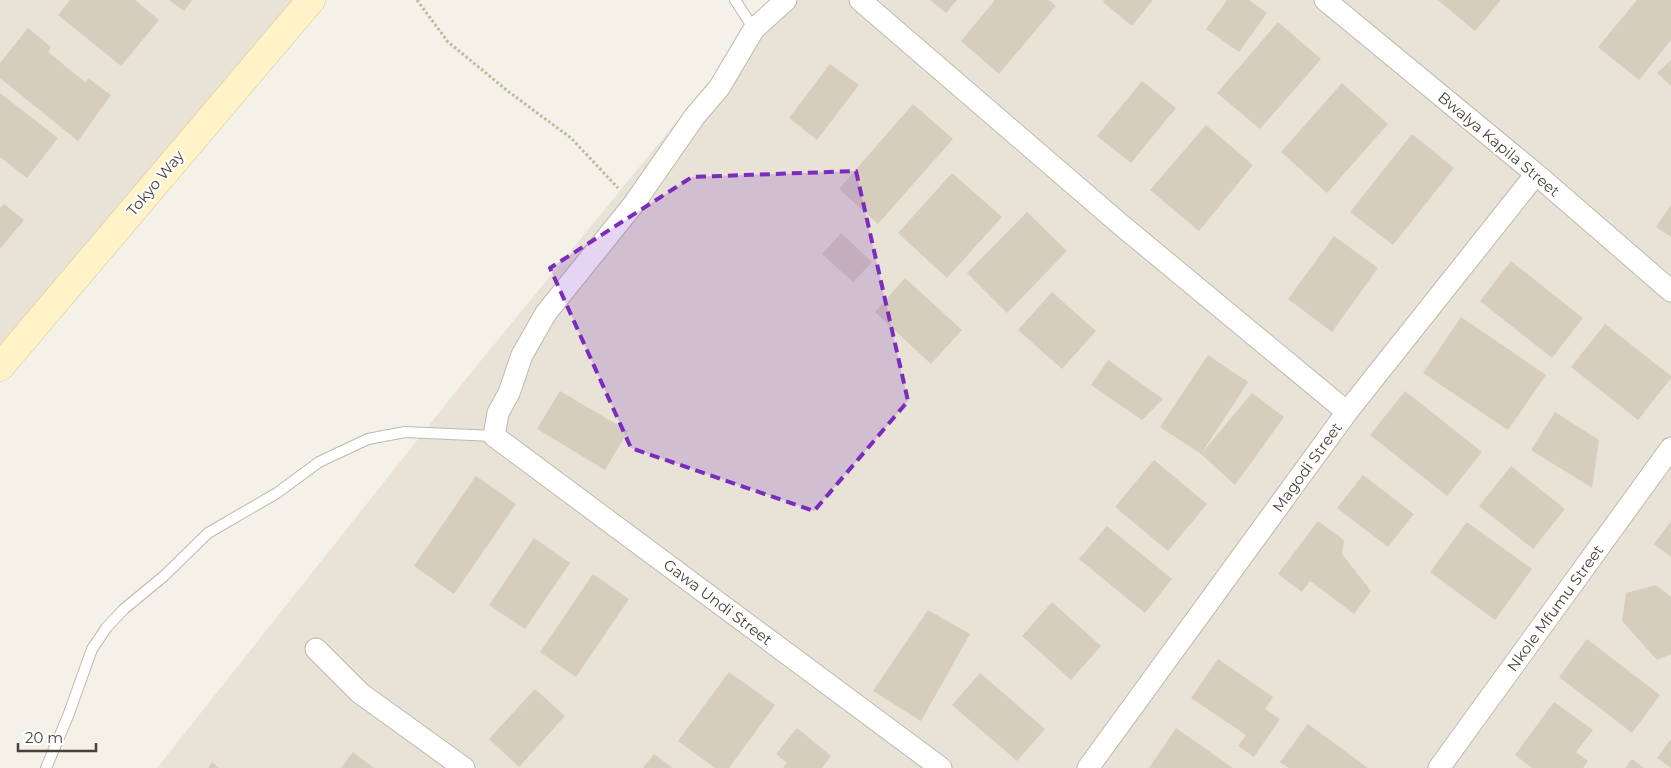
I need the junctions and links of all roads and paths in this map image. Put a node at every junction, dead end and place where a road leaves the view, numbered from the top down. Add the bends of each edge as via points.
1 (311, 0) edge
2 (417, 0) edge
3 (734, 0) edge
4 (786, 0) edge
5 (860, 0) edge
6 (1325, 0) edge
7 (754, 29) junction
8 (1536, 174) junction
9 (633, 206) junction
10 (1671, 291) edge
11 (0, 367) edge
12 (1347, 412) junction
13 (494, 436) junction
14 (1671, 448) edge
15 (316, 649) dead end
16 (46, 768) edge
17 (464, 768) edge
18 (941, 768) edge
19 (1088, 768) edge
20 (1439, 768) edge

1 - 11 street, Tokyo Way
2 - 9 path via 448,42 571,138
3 - 7 lane
4 - 7 street
5 - 12 street via 1120,224
6 - 8 street, Bwalya Kapila Street
7 - 9 street via 719,88 695,116
8 - 10 street, Bwalya Kapila Street
8 - 12 street, Magodi Street
9 - 13 street via 546,312 522,355 509,393 498,413
12 - 19 street, Magodi Street
13 - 16 lane via 405,432 368,439 319,462 277,493 208,533 107,626 92,649
13 - 18 street, Gawa Undi Street
14 - 20 street, Nkole Mfumu Street
15 - 17 street via 360,693

